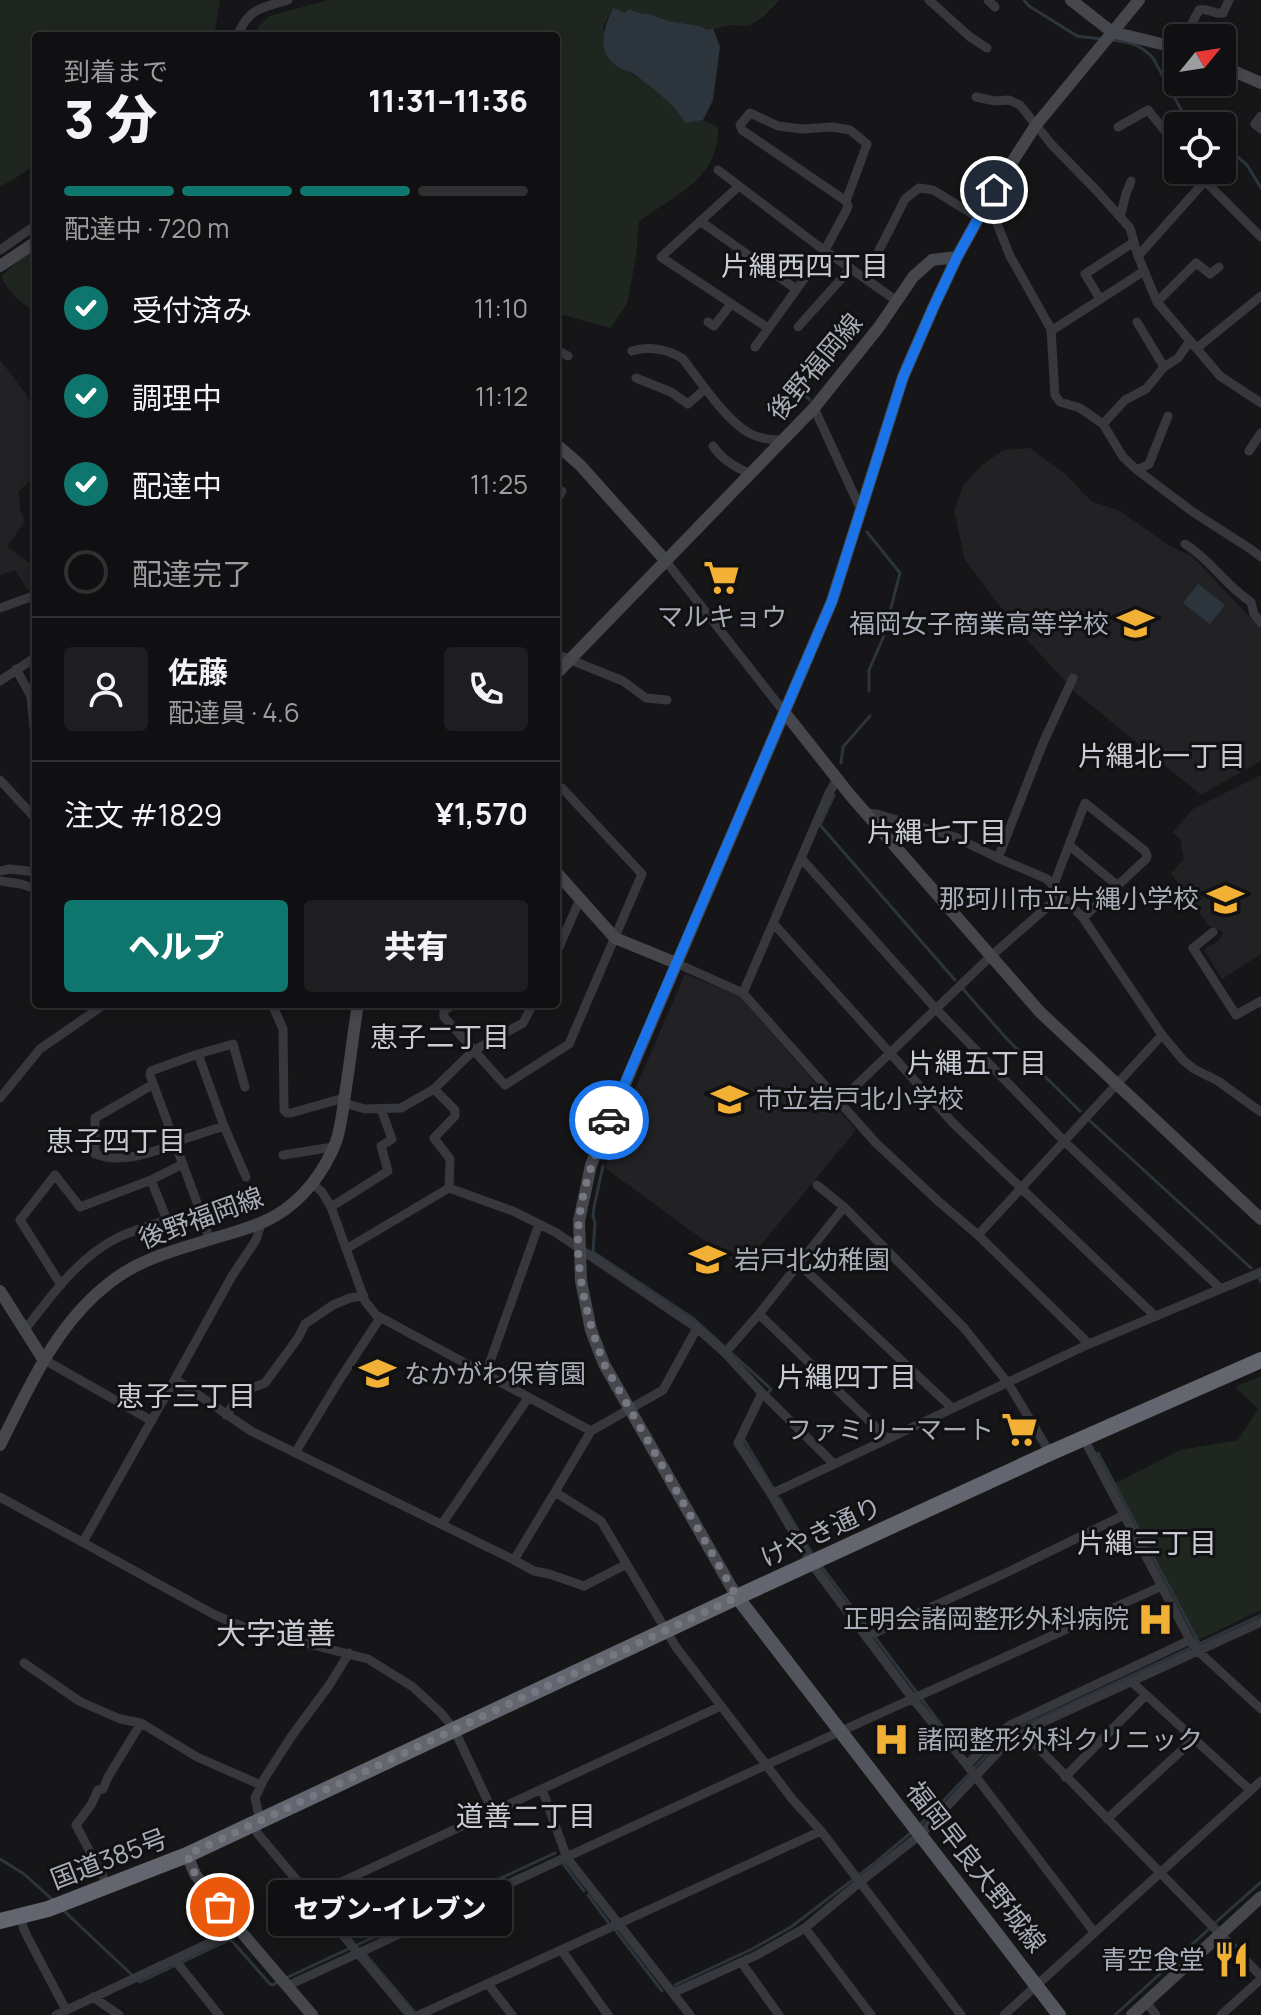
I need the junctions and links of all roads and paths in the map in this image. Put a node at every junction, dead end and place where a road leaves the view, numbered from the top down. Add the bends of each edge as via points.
1 (288, 0) edge
2 (929, 0) edge
3 (1071, 0) edge
4 (1139, 0) edge
5 (1229, 0) edge
6 (1192, 24) edge
7 (239, 32) edge
8 (1112, 32) junction
9 (1164, 45) edge
10 (987, 48) dead end
11 (1236, 72) edge
12 (1261, 83) edge
13 (976, 97) dead end
14 (1261, 116) edge
15 (1036, 125) junction
16 (1118, 127) dead end
17 (1261, 129) edge
18 (1164, 130) edge
19 (718, 170) dead end
20 (1131, 181) dead end
21 (1202, 184) edge
22 (1208, 184) edge
23 (739, 186) junction
24 (994, 190) junction
25 (846, 201) junction
26 (1120, 217) junction
27 (979, 218) junction
28 (700, 221) junction
29 (32, 228) edge
30 (1261, 237) edge
31 (1134, 242) junction
32 (32, 245) edge
33 (0, 250) edge
34 (825, 250) junction
35 (1138, 256) junction
36 (957, 257) junction
37 (0, 266) edge
38 (1219, 267) dead end
39 (851, 268) junction
40 (1144, 271) junction
41 (865, 278) junction
42 (796, 289) junction
43 (1261, 296) edge
44 (1100, 299) junction
45 (897, 301) junction
46 (1157, 302) junction
47 (731, 304) junction
48 (1137, 322) dead end
49 (714, 326) dead end
50 (798, 327) dead end
51 (768, 328) junction
52 (1051, 331) junction
53 (1194, 345) junction
54 (755, 347) dead end
55 (632, 351) dead end
56 (560, 352) edge
57 (568, 356) dead end
58 (1164, 367) junction
59 (636, 378) dead end
60 (705, 389) junction
61 (1261, 403) edge
62 (814, 408) junction
63 (1168, 416) dead end
64 (1103, 424) junction
65 (1261, 433) edge
66 (782, 440) junction
67 (713, 446) dead end
68 (560, 448) edge
69 (1249, 451) dead end
70 (1137, 470) junction
71 (751, 474) junction
72 (562, 491) dead end
73 (560, 494) edge
74 (861, 510) junction
75 (1185, 544) dead end
76 (1261, 557) edge
77 (665, 560) junction
78 (32, 596) edge
79 (0, 608) edge
80 (1261, 623) edge
81 (560, 655) edge
82 (32, 659) edge
83 (572, 659) junction
84 (16, 669) junction
85 (560, 670) edge
86 (1073, 678) dead end
87 (0, 681) edge
88 (667, 700) dead end
89 (32, 707) edge
90 (785, 713) junction
91 (837, 779) junction
92 (0, 780) edge
93 (560, 790) edge
94 (866, 813) junction
95 (32, 815) edge
96 (1070, 846) junction
97 (801, 858) junction
98 (998, 858) junction
99 (0, 871) edge
100 (32, 872) edge
101 (560, 876) edge
102 (0, 881) edge
103 (1054, 884) junction
104 (1118, 886) junction
105 (32, 888) edge
106 (1062, 894) junction
107 (580, 899) junction
108 (1083, 918) junction
109 (773, 923) junction
110 (1213, 932) dead end
111 (615, 938) junction
112 (560, 945) edge
113 (991, 956) junction
114 (676, 963) junction
115 (743, 993) junction
116 (1261, 1001) edge
117 (99, 1008) edge
118 (274, 1008) edge
119 (357, 1008) edge
120 (448, 1008) edge
121 (531, 1008) edge
122 (936, 1009) junction
123 (1162, 1035) junction
124 (473, 1051) junction
125 (198, 1054) junction
126 (890, 1054) junction
127 (1117, 1084) junction
128 (152, 1085) junction
129 (245, 1087) dead end
130 (434, 1089) junction
131 (0, 1098) edge
132 (344, 1100) junction
133 (839, 1102) junction
134 (381, 1109) junction
135 (1261, 1112) edge
136 (224, 1126) junction
137 (1065, 1142) junction
138 (175, 1143) junction
139 (333, 1147) junction
140 (283, 1155) dead end
141 (183, 1164) junction
142 (246, 1177) dead end
143 (151, 1180) junction
144 (313, 1184) junction
145 (817, 1185) dead end
146 (449, 1188) junction
147 (1020, 1189) junction
148 (331, 1207) junction
149 (844, 1207) junction
150 (1261, 1219) edge
151 (261, 1224) junction
152 (539, 1224) junction
153 (978, 1235) junction
154 (209, 1240) junction
155 (579, 1248) junction
156 (346, 1249) junction
157 (800, 1265) junction
158 (1261, 1272) edge
159 (61, 1285) junction
160 (1221, 1289) junction
161 (0, 1291) edge
162 (364, 1296) junction
163 (759, 1314) junction
164 (1155, 1316) junction
165 (380, 1318) junction
166 (697, 1328) junction
167 (24, 1331) junction
168 (1089, 1344) junction
169 (725, 1353) junction
170 (43, 1359) junction
171 (1261, 1360) edge
172 (486, 1373) junction
173 (175, 1379) junction
174 (1008, 1383) junction
175 (762, 1393) junction
176 (528, 1398) junction
177 (952, 1408) junction
178 (629, 1409) junction
179 (226, 1415) junction
180 (152, 1421) junction
181 (591, 1431) junction
182 (888, 1439) junction
183 (1084, 1439) junction
184 (0, 1445) edge
185 (295, 1453) junction
186 (1050, 1453) junction
187 (834, 1464) junction
188 (555, 1492) junction
189 (771, 1494) junction
190 (0, 1497) edge
191 (1124, 1515) junction
192 (442, 1524) junction
193 (83, 1542) junction
194 (514, 1560) junction
195 (811, 1563) junction
196 (625, 1565) junction
197 (1162, 1586) junction
198 (737, 1597) junction
199 (1261, 1622) edge
200 (666, 1631) junction
201 (866, 1637) junction
202 (1190, 1640) junction
203 (1198, 1651) junction
204 (349, 1653) junction
205 (24, 1663) dead end
206 (1132, 1682) junction
207 (1146, 1695) junction
208 (913, 1699) junction
209 (721, 1706) junction
210 (1261, 1709) edge
211 (141, 1723) junction
212 (454, 1729) junction
213 (841, 1732) junction
214 (1024, 1733) junction
215 (1193, 1740) junction
216 (766, 1765) junction
217 (967, 1765) junction
218 (975, 1776) junction
219 (1065, 1777) junction
220 (1261, 1781) edge
221 (261, 1785) junction
222 (542, 1789) junction
223 (1250, 1790) junction
224 (493, 1812) junction
225 (1107, 1819) junction
226 (256, 1822) junction
227 (821, 1831) junction
228 (920, 1835) junction
229 (187, 1855) junction
230 (567, 1858) junction
231 (1159, 1873) junction
232 (860, 1882) junction
233 (108, 1886) junction
234 (311, 1896) junction
235 (1261, 1897) edge
236 (0, 1921) edge
237 (22, 1922) junction
238 (619, 1924) junction
239 (805, 1928) junction
240 (239, 1929) junction
241 (0, 1932) edge
242 (1094, 1932) junction
243 (1220, 1934) junction
244 (562, 1951) junction
245 (358, 1953) junction
246 (175, 1960) junction
247 (741, 1962) junction
248 (1261, 1978) edge
249 (488, 1984) junction
250 (287, 1986) junction
251 (1037, 1986) junction
252 (673, 1993) junction
253 (93, 1997) junction
254 (1146, 2002) junction
255 (1232, 2006) junction
256 (61, 2012) edge
257 (119, 2015) edge
258 (219, 2015) edge
259 (312, 2015) edge
260 (410, 2015) edge
261 (419, 2015) edge
262 (512, 2015) edge
263 (608, 2015) edge
264 (690, 2015) edge
265 (779, 2015) edge
266 (871, 2015) edge
267 (961, 2015) edge
268 (1004, 2015) edge
269 (1059, 2015) edge
270 (1132, 2015) edge
271 (1156, 2015) edge
272 (1221, 2015) edge
273 (1239, 2015) edge

1 - 7 street via 251,13
2 - 10 street
3 - 8 street
4 - 8 street
5 - 6 street via 1223,13 1199,10
8 - 9 street
8 - 15 street
11 - 12 street
13 - 15 street via 1016,102
14 - 17 street via 1255,124
15 - 24 street
15 - 26 street
16 - 18 street via 1148,110
19 - 23 street
20 - 26 street
21 - 35 street
22 - 30 street
23 - 28 street
23 - 34 street
24 - 27 street
24 - 52 street via 992,211 1010,256
25 - 25 street via 742,130 740,125 750,113 778,126 850,130 867,144
25 - 34 street
26 - 31 street
27 - 36 street
27 - 41 street via 933,190 919,188 905,199
28 - 42 street
28 - 47 street via 661,257
29 - 33 street
31 - 35 street
31 - 44 street via 1085,274
32 - 37 street
34 - 39 street
34 - 42 street
35 - 40 street
36 - 45 street, 後野福岡線 via 932,260
36 - 74 street via 903,377
38 - 46 street via 1210,274 1196,263
39 - 41 street
39 - 50 street
40 - 44 street
40 - 46 street
41 - 45 street
42 - 51 street
43 - 53 street
44 - 52 street
45 - 62 street, 後野福岡線
46 - 53 street
47 - 49 street
47 - 51 street
48 - 58 street
51 - 54 street
52 - 64 street via 1055,395
53 - 58 street
53 - 61 street via 1220,376
55 - 60 street via 678,355
56 - 57 street
58 - 64 street
59 - 60 street via 688,404
60 - 66 street via 738,426
62 - 66 street, 後野福岡線
62 - 74 street
63 - 70 street via 1149,464
64 - 70 street
65 - 69 street
66 - 71 street, 後野福岡線
67 - 71 street
68 - 77 street
70 - 76 street
71 - 77 street, 後野福岡線
72 - 73 street
74 - 90 street via 832,601
75 - 80 street via 1251,602
77 - 83 street, 後野福岡線
77 - 90 street
78 - 79 street
81 - 83 street
82 - 84 street
83 - 85 street, 後野福岡線
83 - 88 street via 623,681 646,698
84 - 87 street
84 - 89 street
86 - 98 street
90 - 91 street
90 - 114 street
91 - 94 street
91 - 97 street
92 - 95 street
93 - 111 street via 642,874
94 - 98 street via 955,837
94 - 113 street
96 - 103 street
96 - 104 street
96 - 104 street via 1085,803 1147,856
97 - 109 street
97 - 122 street
98 - 103 street
99 - 100 street
101 - 107 street
102 - 105 street
103 - 106 street
104 - 108 street
106 - 108 street
106 - 113 street
107 - 111 street
107 - 112 street
108 - 123 street
109 - 115 street
109 - 126 street
110 - 116 street via 1193,948 1236,1015
111 - 114 street
111 - 124 street via 569,1044 505,1085
113 - 122 street
113 - 127 street via 1040,1012
114 - 115 street
114 - 155 street via 591,1165
115 - 133 street
117 - 131 street via 40,1049
118 - 132 street via 283,1029 284,1110 291,1113
119 - 132 street, 後野福岡線
120 - 124 street via 444,1017
121 - 124 street via 523,1023
122 - 126 street
122 - 137 street
123 - 127 street
123 - 135 street via 1190,1066
124 - 130 street
125 - 128 street via 151,1071
125 - 129 street via 233,1044
125 - 136 street
126 - 133 street
126 - 147 street
127 - 137 street
127 - 150 street
128 - 138 street
128 - 138 street via 95,1118 95,1154 130,1158
130 - 134 street via 401,1108
130 - 146 street via 455,1110 434,1138 450,1159
132 - 134 street
132 - 139 street, 後野福岡線
133 - 153 street via 909,1175
134 - 148 street via 392,1139 381,1146 388,1171
136 - 138 street
136 - 142 street
137 - 147 street
137 - 160 street
138 - 141 street
139 - 140 street
139 - 144 street, 後野福岡線
141 - 143 street
141 - 154 street
143 - 159 street via 167,1220 115,1239
143 - 159 street via 80,1207 55,1175 20,1220
144 - 148 street
144 - 151 street, 後野福岡線
145 - 149 street
146 - 152 street
146 - 156 street
147 - 153 street
147 - 164 street
148 - 156 street
149 - 157 street
149 - 174 street via 964,1328
151 - 154 street, 後野福岡線
151 - 173 street
152 - 155 street
152 - 172 street
153 - 168 street
154 - 170 street, 後野福岡線 via 158,1256 114,1279 90,1299
155 - 166 street
155 - 178 street via 591,1330
156 - 162 street
157 - 163 street
157 - 177 street
158 - 160 street
159 - 167 street
160 - 164 street
161 - 167 street
162 - 165 street
162 - 179 street via 333,1305 305,1324 265,1383 239,1397
163 - 169 street
163 - 182 street
164 - 168 street
165 - 172 street
165 - 185 street
166 - 169 street
166 - 178 street via 663,1390
167 - 170 street
168 - 174 street
169 - 175 street
170 - 180 street
170 - 184 street, 後野福岡線
171 - 183 highway, けやき通り
172 - 176 street
173 - 179 street
173 - 180 street
174 - 177 street
174 - 186 street
175 - 187 street
175 - 189 street via 738,1443
176 - 181 street
176 - 192 street
177 - 182 street
178 - 181 street
178 - 198 street
179 - 185 street
180 - 193 street
181 - 188 street
182 - 187 street
183 - 186 highway, けやき通り
183 - 191 street
185 - 192 street
186 - 195 highway, けやき通り
187 - 189 street
188 - 194 street
188 - 196 street via 601,1521
189 - 195 street
190 - 193 street
191 - 197 street
191 - 201 street
192 - 194 street
193 - 204 street via 246,1628
194 - 196 street via 584,1586
195 - 198 highway, けやき通り
195 - 201 street
196 - 200 street
197 - 202 street
197 - 208 street
198 - 200 highway, けやき通り
198 - 213 main road, 福岡早良大野城線
199 - 203 street
200 - 209 street
200 - 212 highway, けやき通り
201 - 208 street
202 - 203 street
202 - 217 street via 1012,1724
203 - 206 street
203 - 210 street
204 - 212 street via 413,1687
204 - 221 street
205 - 211 street via 79,1701
206 - 207 street
206 - 214 street
207 - 215 street
207 - 219 street
208 - 213 street
208 - 217 street
209 - 216 street
209 - 222 street
211 - 221 street via 197,1757
211 - 233 street via 76,1825
212 - 224 street
212 - 226 highway, けやき通り
213 - 216 street
213 - 228 main road, 福岡早良大野城線
214 - 218 street
214 - 219 street
215 - 223 street
215 - 225 street
216 - 227 street
216 - 230 street
217 - 218 street
218 - 228 street
218 - 242 street
219 - 225 street
220 - 223 street
221 - 226 street via 255,1798
222 - 224 street
222 - 230 street
223 - 231 street
224 - 234 street
225 - 231 street
226 - 229 highway, けやき通り
226 - 234 street via 258,1834
227 - 232 street
227 - 238 street
228 - 232 street
228 - 251 main road, 福岡早良大野城線
229 - 233 highway, 国道385号
229 - 237 highway, 国道385号 via 113,1893
229 - 240 street via 195,1874
230 - 238 street
230 - 245 street
231 - 242 street
231 - 243 street
232 - 239 street
232 - 267 street
233 - 237 highway, 国道385号
234 - 245 street
235 - 243 street
236 - 237 highway, 国道385号
237 - 241 highway, 国道385号
237 - 256 street
238 - 244 street
238 - 252 street
239 - 247 street
239 - 266 street
240 - 246 street
240 - 250 street
242 - 251 street
243 - 248 street
243 - 254 street
244 - 249 street
244 - 263 street
245 - 250 street
245 - 260 street
246 - 253 street
246 - 258 street
247 - 252 street
247 - 265 street
248 - 255 street
249 - 261 street
249 - 262 street
250 - 259 street
251 - 268 street
251 - 269 main road, 福岡早良大野城線
252 - 264 street
253 - 256 street
253 - 257 street
254 - 270 street
254 - 271 street
255 - 272 street
255 - 273 street

